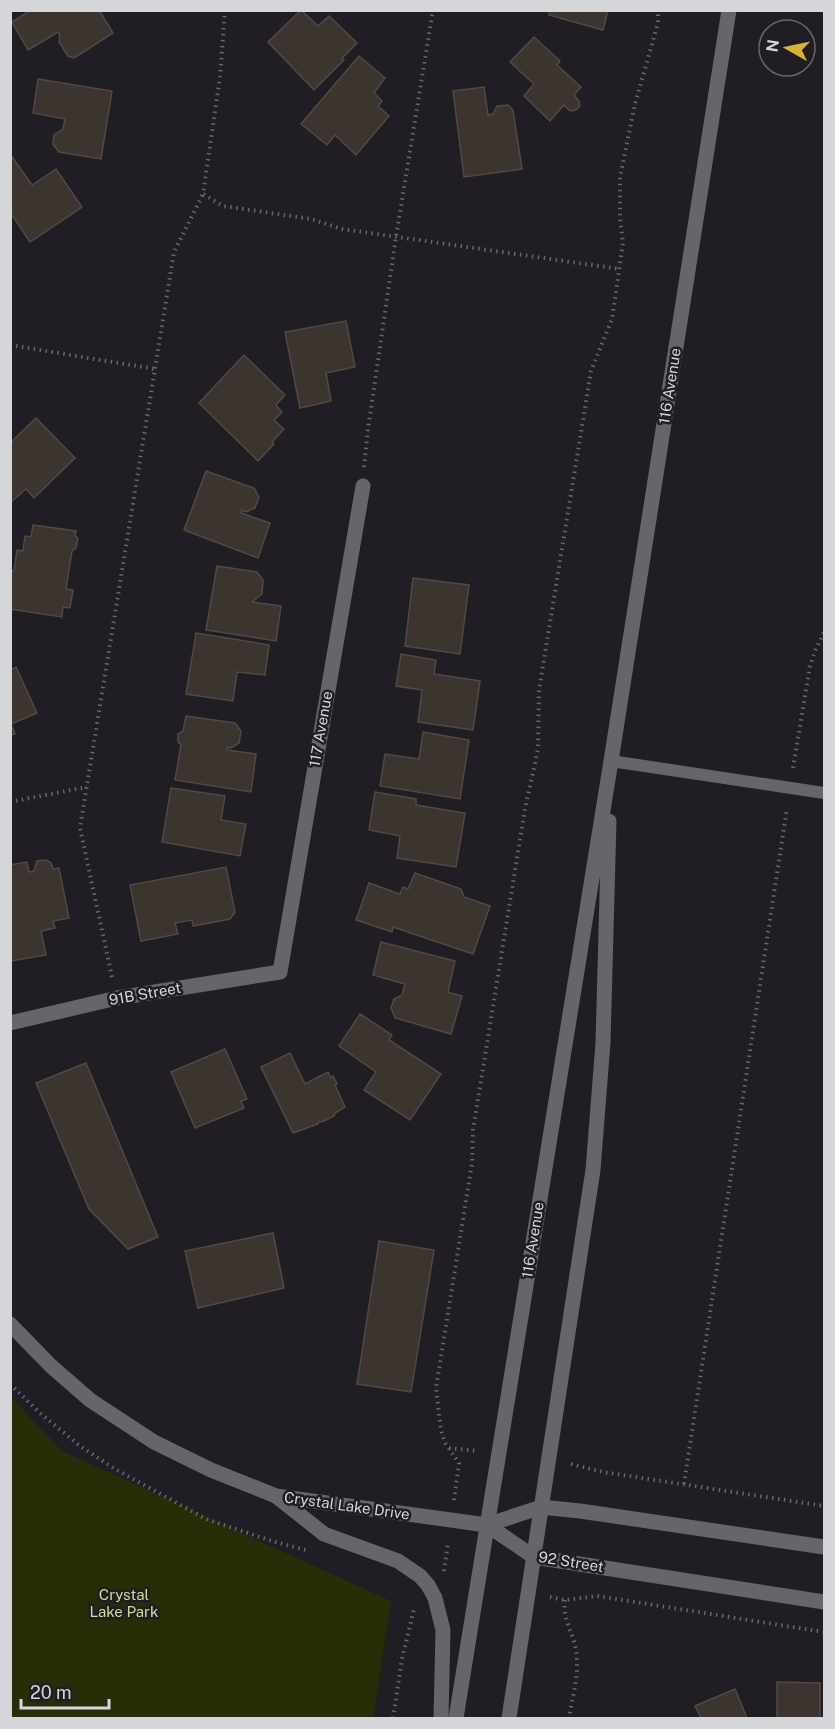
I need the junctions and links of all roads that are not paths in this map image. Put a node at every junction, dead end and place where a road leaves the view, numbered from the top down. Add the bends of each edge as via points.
1 (729, 10) edge
2 (363, 486) road end
3 (611, 761) junction
4 (825, 793) edge
5 (280, 972) joint
6 (10, 1023) edge
7 (10, 1324) edge
8 (276, 1496) junction
9 (541, 1507) junction
10 (487, 1526) junction
11 (825, 1547) edge
12 (534, 1557) junction
13 (825, 1602) edge
14 (441, 1719) edge
15 (456, 1719) edge
16 (509, 1719) edge

1 - 3 main road, 116 Avenue
2 - 5 main road, 117 Avenue
3 - 4 lane
3 - 9 main road, 116 Avenue via 603,1043 593,1170
3 - 10 main road, 116 Avenue
5 - 6 main road, 91B Street via 117,998
7 - 8 main road, Crystal Lake Drive via 90,1400 154,1442
8 - 10 main road, Crystal Lake Drive
8 - 14 main road via 324,1534 398,1560 428,1586 443,1630
9 - 10 main road
9 - 11 main road
9 - 12 main road, 116 Avenue
10 - 12 main road, 92 Street
10 - 15 main road, 116 Avenue
12 - 13 main road, 92 Street
12 - 16 main road, 116 Avenue

